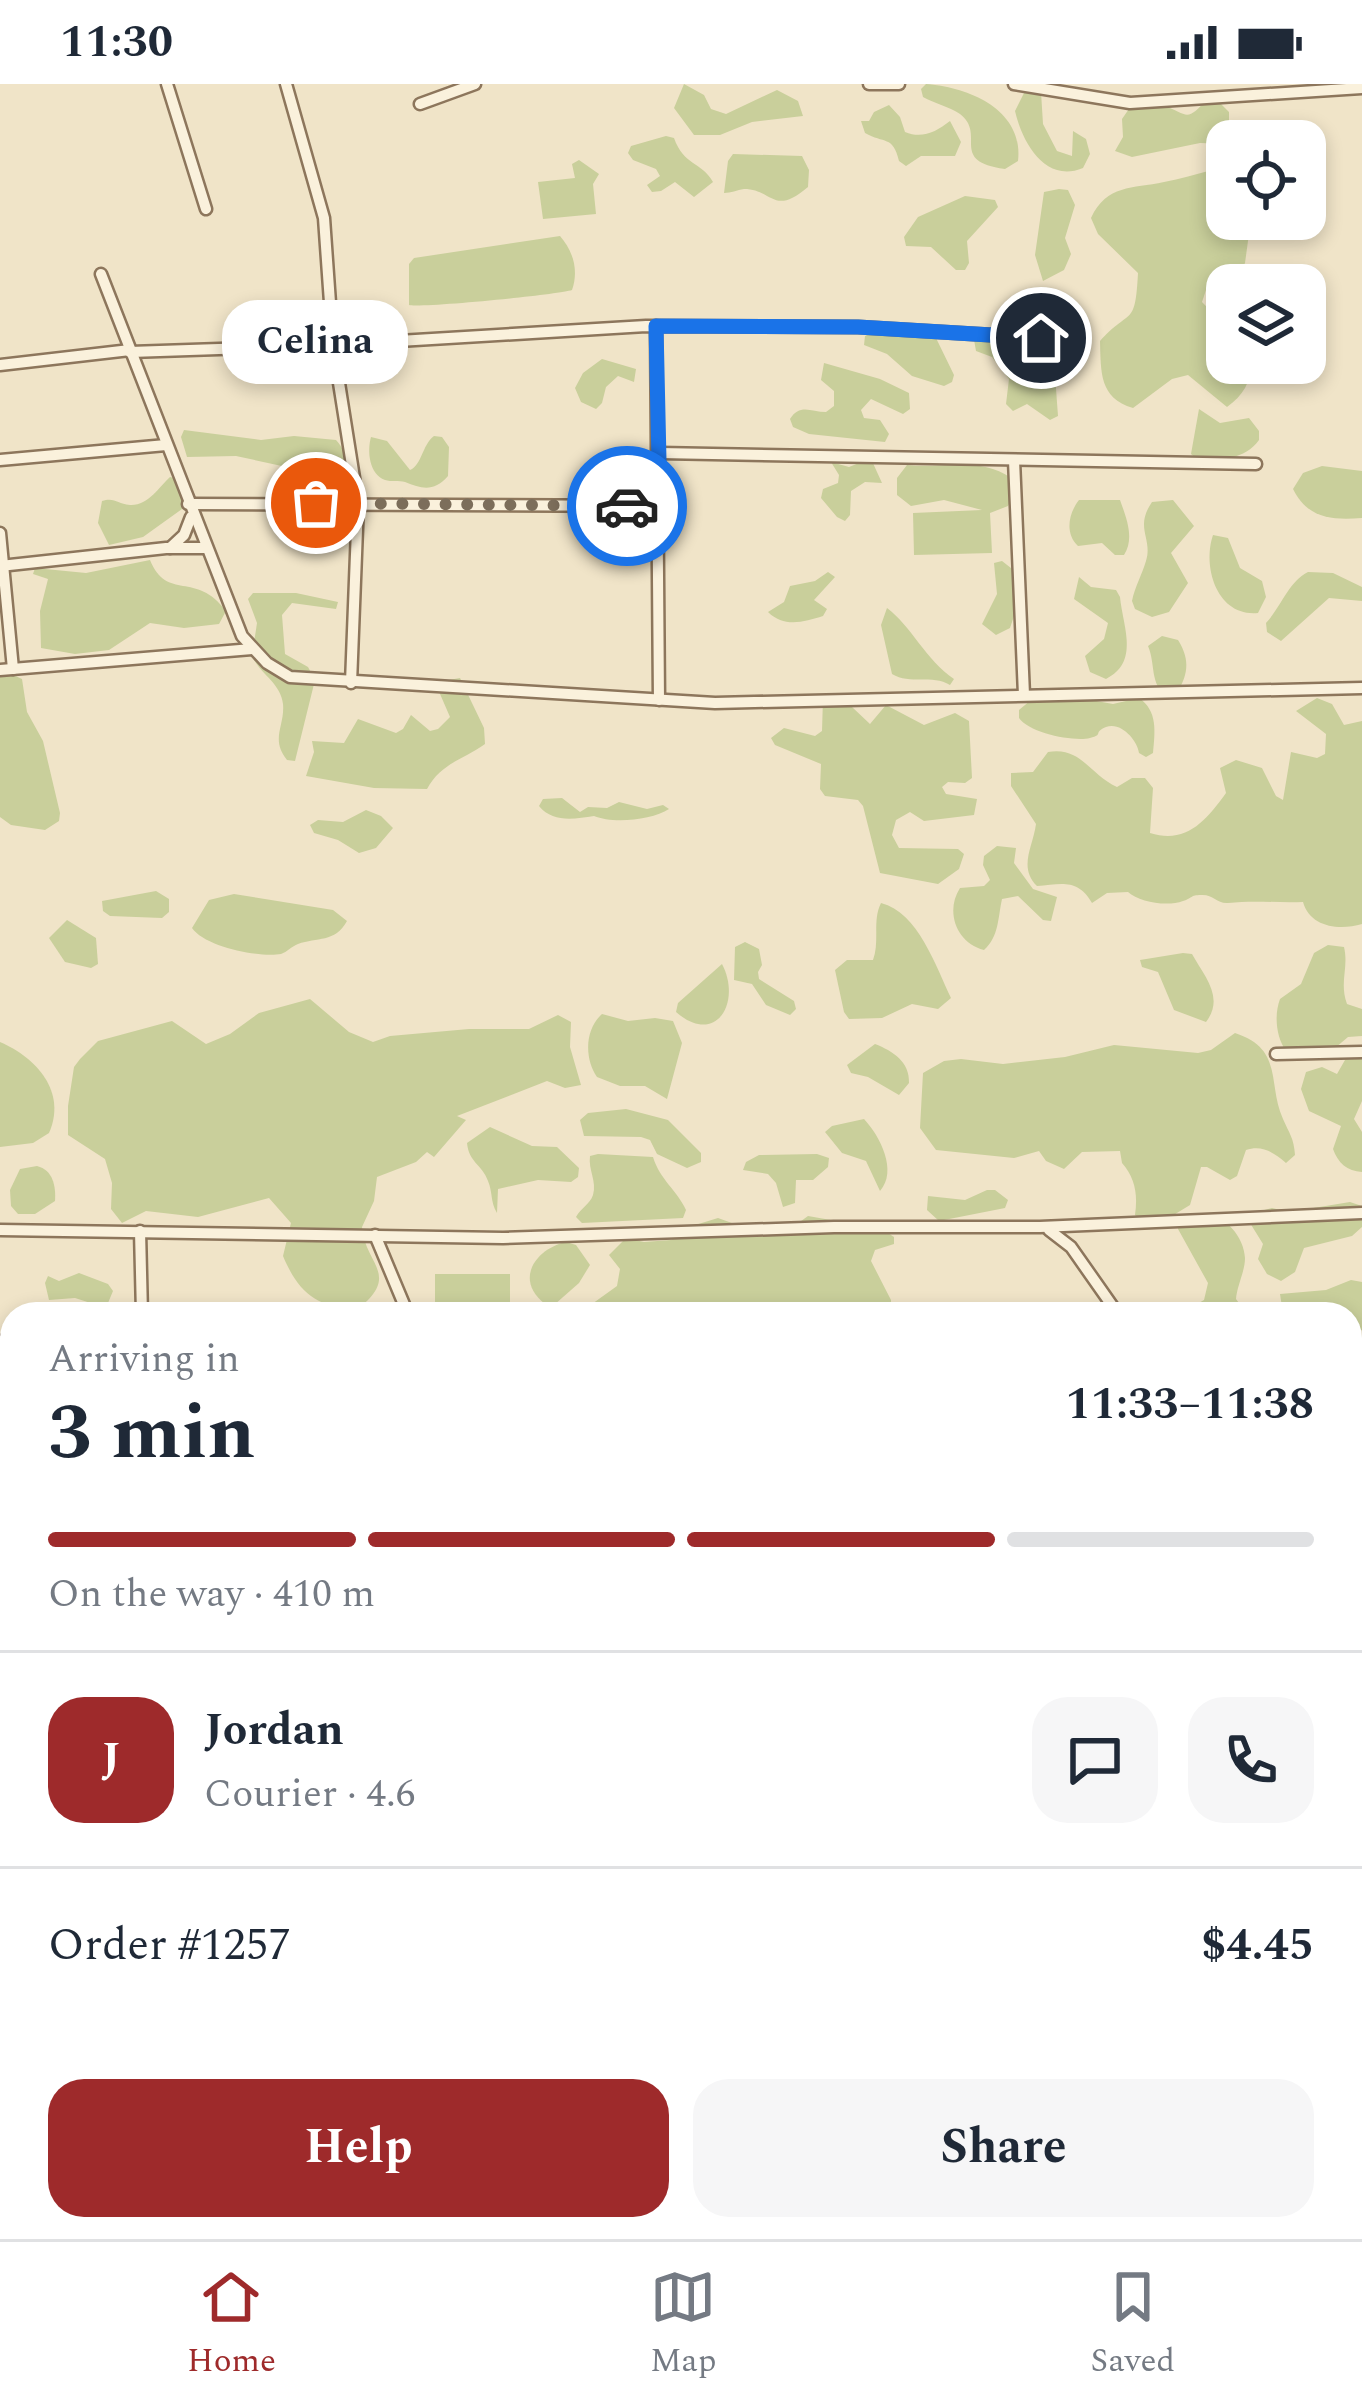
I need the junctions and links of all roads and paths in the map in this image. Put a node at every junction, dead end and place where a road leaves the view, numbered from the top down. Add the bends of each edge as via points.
1 (166, 84) edge
2 (286, 84) edge
3 (475, 84) edge
4 (869, 84) edge
5 (899, 84) edge
6 (1014, 84) edge
7 (1129, 84) edge
8 (1362, 88) edge
9 (1130, 103) junction
10 (420, 104) dead end
11 (206, 209) dead end
12 (101, 274) dead end
13 (656, 326) junction
14 (1041, 338) dead end
15 (333, 345) junction
16 (130, 351) junction
17 (0, 365) edge
18 (166, 445) junction
19 (660, 453) junction
20 (0, 460) edge
21 (1014, 460) junction
22 (1256, 464) dead end
23 (358, 503) junction
24 (660, 506) junction
25 (190, 509) junction
26 (0, 533) edge
27 (170, 548) junction
28 (205, 548) junction
29 (2, 566) edge
30 (252, 649) junction
31 (6, 670) edge
32 (351, 683) junction
33 (1362, 688) edge
34 (1024, 695) junction
35 (659, 700) junction
36 (1362, 1052) edge
37 (1276, 1054) dead end
38 (1362, 1213) edge
39 (1040, 1227) junction
40 (0, 1230) edge
41 (140, 1231) junction
42 (375, 1235) junction
43 (142, 1302) edge
44 (403, 1302) edge
45 (1110, 1302) edge

1 - 11 street
2 - 15 street via 324,218
3 - 10 street
4 - 5 street
6 - 9 street
7 - 9 street
8 - 9 street
12 - 16 street
13 - 14 street
13 - 15 street
13 - 19 street
15 - 16 street
15 - 23 street
16 - 17 street
16 - 18 street
18 - 20 street
18 - 25 street
19 - 21 street
19 - 24 street
21 - 22 street
21 - 34 street
23 - 24 street
23 - 25 street
23 - 32 street
24 - 35 street
25 - 27 street via 184,535
25 - 28 street
26 - 29 street
27 - 28 street
27 - 29 street
28 - 30 street
29 - 31 street
30 - 31 street
30 - 32 street via 290,677
32 - 35 street
33 - 34 street
34 - 35 street
36 - 37 street
38 - 39 street
39 - 42 street
39 - 45 street via 1067,1242
40 - 41 street
41 - 42 street
41 - 43 street
42 - 44 street

